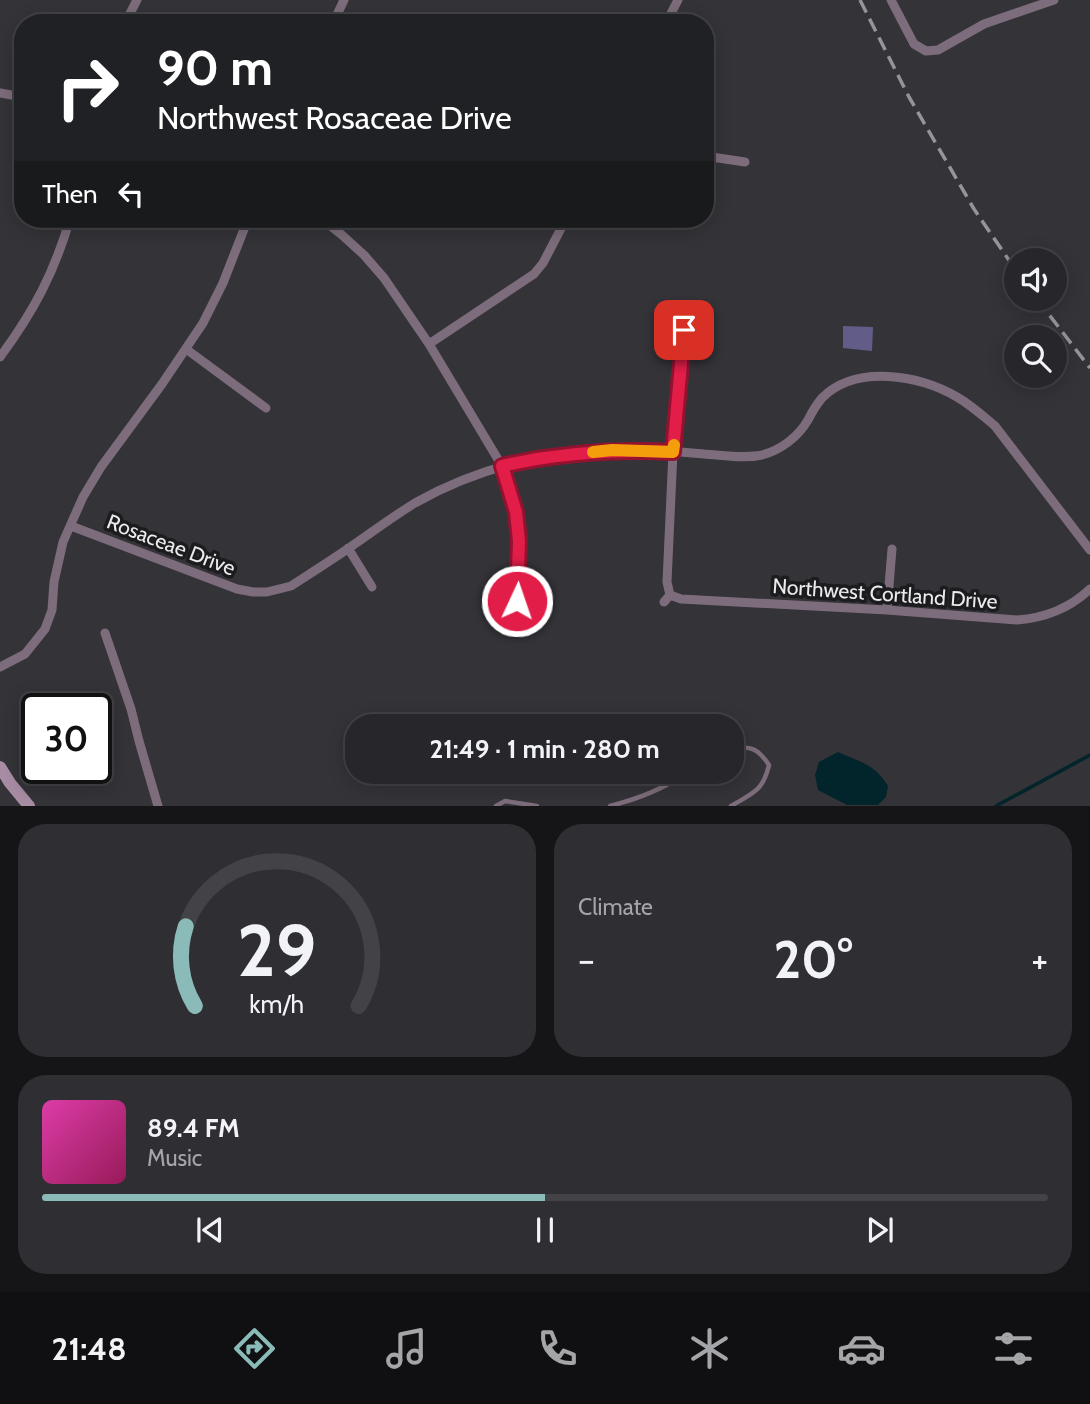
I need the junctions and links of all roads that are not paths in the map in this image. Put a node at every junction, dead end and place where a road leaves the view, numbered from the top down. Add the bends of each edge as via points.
1 (891, 0) edge
2 (1054, 0) edge
3 (714, 157) edge
4 (744, 162) dead end
5 (67, 228) edge
6 (244, 228) edge
7 (333, 228) edge
8 (561, 228) edge
9 (684, 330) dead end
10 (429, 344) junction
11 (186, 349) junction
12 (0, 357) edge
13 (266, 408) dead end
14 (673, 452) junction
15 (502, 466) junction
16 (71, 526) junction
17 (348, 548) junction
18 (892, 549) dead end
19 (1090, 550) edge
20 (372, 587) dead end
21 (1090, 589) edge
22 (517, 601) dead end
23 (887, 610) junction
24 (106, 633) dead end
25 (0, 667) edge
26 (744, 747) edge
27 (0, 767) edge
28 (670, 784) edge
29 (29, 806) edge
30 (158, 806) edge
31 (496, 806) edge
32 (537, 806) edge
33 (610, 806) edge
34 (731, 806) edge

1 - 2 street via 914,44 926,51 938,50 984,23
3 - 4 street
5 - 12 street via 48,282
6 - 11 street via 219,292
7 - 10 street via 364,255
8 - 10 street via 534,274
9 - 14 street, Northwest Cortland Drive
10 - 15 street
11 - 13 street
11 - 16 street via 91,481
14 - 15 street via 575,453
14 - 19 street via 763,454 793,439 813,409 848,381 867,377 916,382 957,397 995,426
14 - 23 street, Northwest Cortland Drive via 667,598
15 - 17 street via 416,503
15 - 22 street via 516,512
16 - 17 street, Rosaceae Drive via 222,584 259,592 291,586
16 - 25 street via 58,561 45,629 25,654
17 - 20 street
18 - 23 street
21 - 23 street, Northwest Cortland Drive via 1072,604 1036,619
24 - 30 street
26 - 34 lane via 761,753 769,765 766,780
27 - 29 street
28 - 33 lane
31 - 32 lane via 505,801

